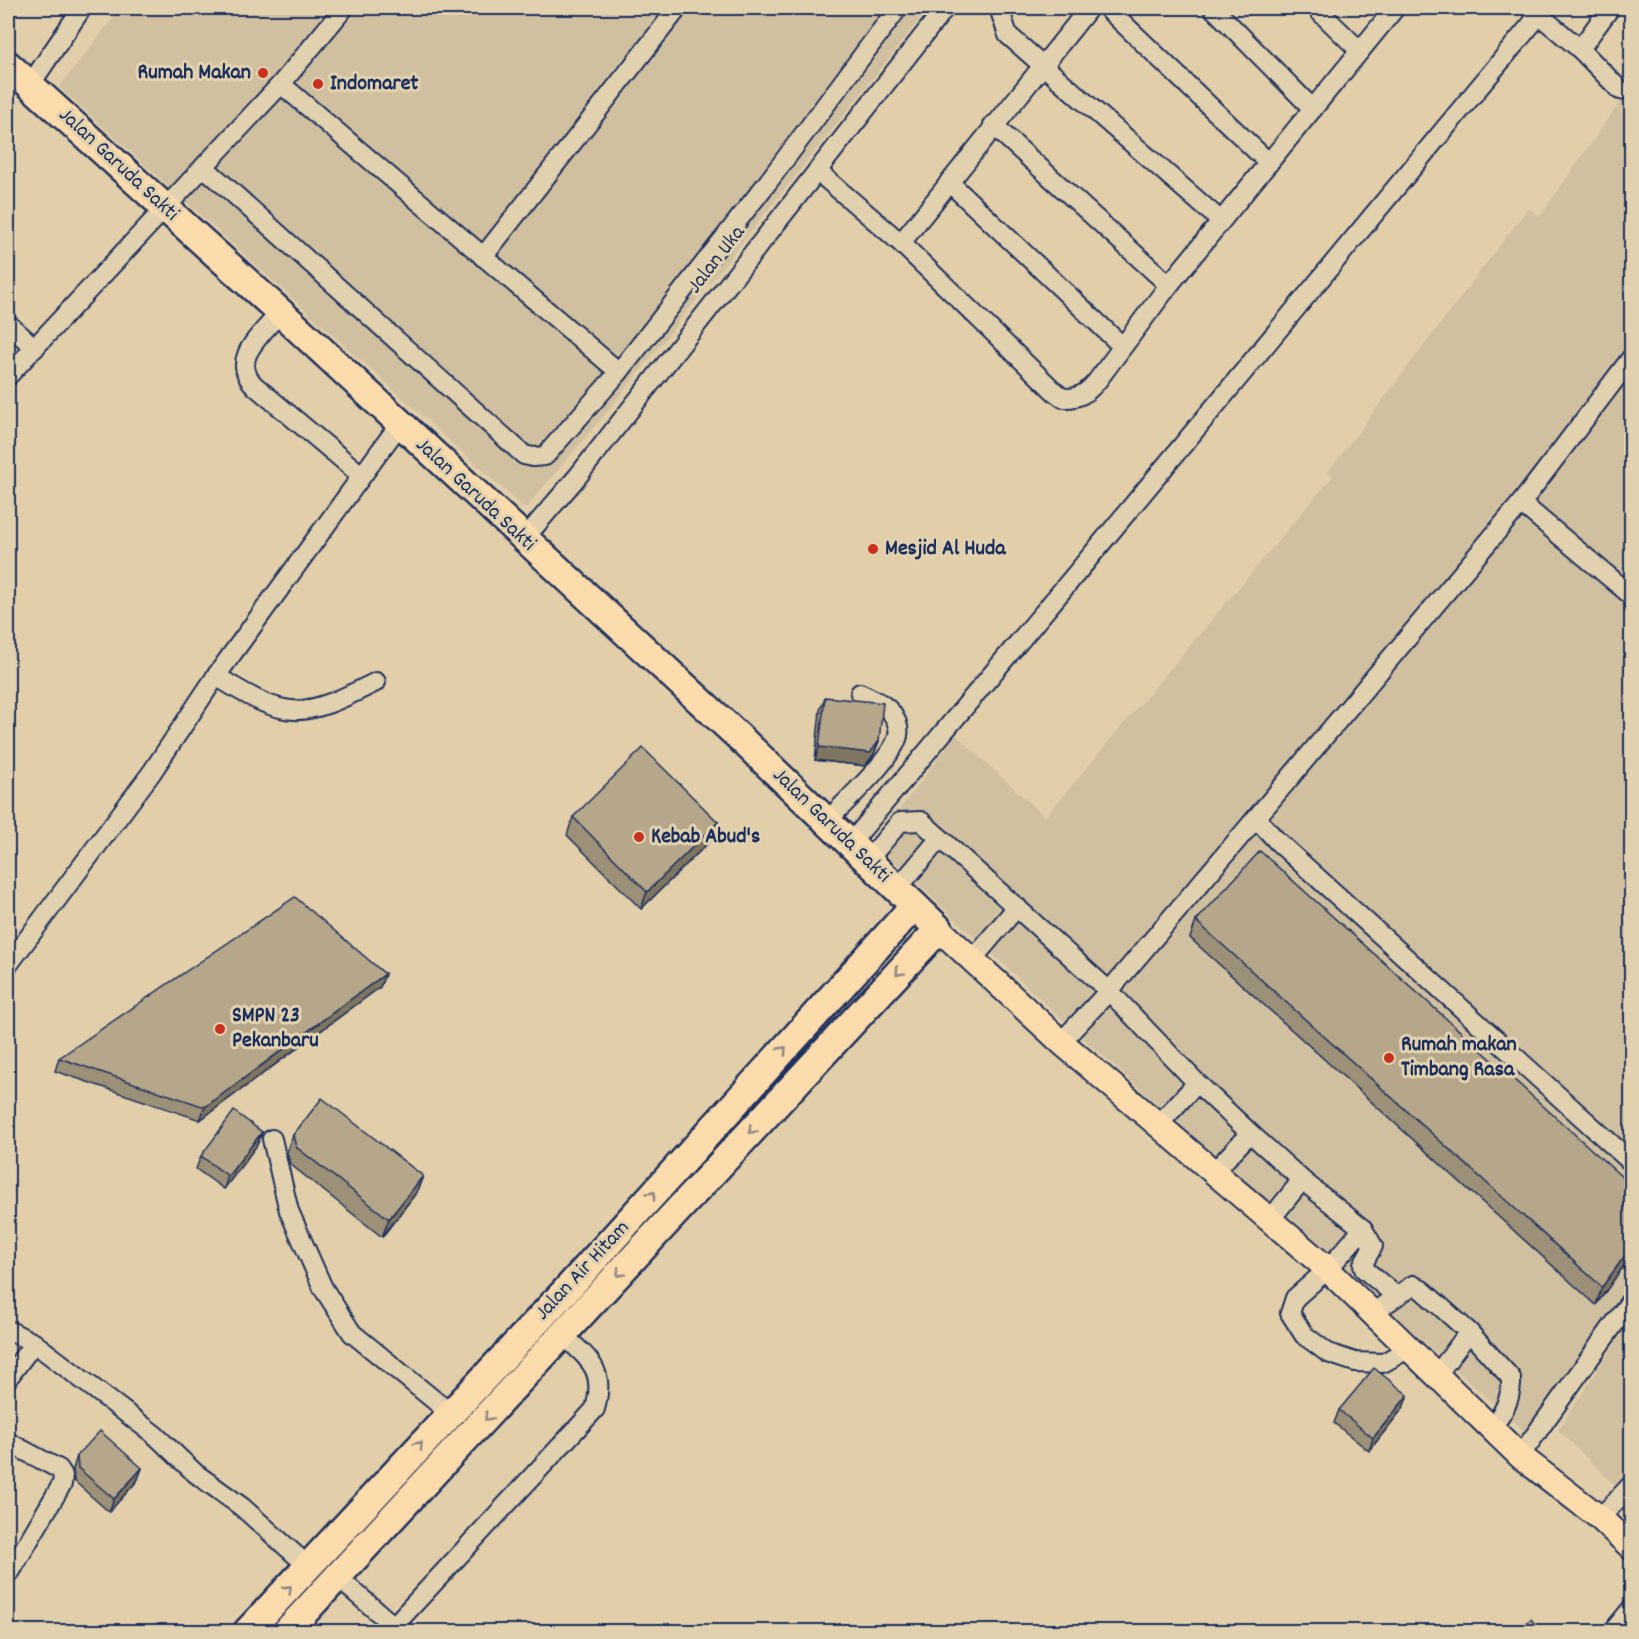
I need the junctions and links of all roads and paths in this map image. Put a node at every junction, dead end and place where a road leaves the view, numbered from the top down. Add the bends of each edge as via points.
1 (82, 8) edge
2 (344, 8) edge
3 (678, 8) edge
4 (898, 8) edge
5 (945, 8) edge
6 (999, 8) edge
7 (1089, 8) edge
8 (1107, 8) edge
9 (1213, 8) edge
10 (1316, 8) edge
11 (1395, 8) edge
12 (1610, 8) edge
13 (1535, 11) edge
14 (1580, 49) junction
15 (1360, 51) junction
16 (8, 65) edge
17 (1043, 65) junction
18 (281, 84) junction
19 (30, 85) junction
20 (1620, 90) dead end
21 (1314, 109) junction
22 (993, 125) junction
23 (1269, 162) junction
24 (204, 167) junction
25 (817, 171) junction
26 (949, 182) junction
27 (164, 208) junction
28 (1221, 221) junction
29 (901, 243) junction
30 (483, 257) junction
31 (1169, 285) junction
32 (280, 312) junction
33 (8, 324) edge
34 (1122, 346) junction
35 (34, 348) junction
36 (1632, 357) edge
37 (619, 372) junction
38 (8, 376) edge
39 (399, 425) junction
40 (362, 475) junction
41 (1521, 503) junction
42 (524, 539) junction
43 (1632, 596) edge
44 (216, 676) junction
45 (376, 682) dead end
46 (860, 693) dead end
47 (1256, 818) junction
48 (827, 821) junction
49 (940, 838) junction
50 (858, 853) junction
51 (905, 897) junction
52 (1017, 907) junction
53 (939, 929) junction
54 (972, 960) junction
55 (8, 965) edge
56 (1109, 991) junction
57 (1061, 1042) junction
58 (1197, 1083) junction
59 (1158, 1125) junction
60 (1250, 1133) junction
61 (272, 1138) dead end
62 (1629, 1160) dead end
63 (1213, 1173) junction
64 (1302, 1180) junction
65 (1269, 1221) junction
66 (1363, 1229) junction
67 (1328, 1269) junction
68 (1395, 1295) junction
69 (1632, 1299) edge
70 (1371, 1314) junction
71 (8, 1330) edge
72 (1469, 1332) junction
73 (563, 1335) junction
74 (34, 1343) junction
75 (1408, 1349) junction
76 (1436, 1376) junction
77 (8, 1378) edge
78 (450, 1413) junction
79 (1492, 1427) junction
80 (8, 1442) edge
81 (1520, 1456) junction
82 (1632, 1484) edge
83 (1600, 1518) junction
84 (1632, 1548) edge
85 (309, 1567) junction
86 (11, 1571) dead end
87 (338, 1577) junction
88 (1632, 1608) edge
89 (391, 1629) edge
90 (1613, 1631) edge
91 (248, 1632) edge
92 (286, 1632) edge

1 - 19 street
2 - 18 street
3 - 30 street
4 - 37 street
5 - 25 street, Jalan Uka
6 - 17 street via 1008,34
7 - 17 street
8 - 23 street
9 - 21 street
10 - 15 street
11 - 15 street
12 - 14 street
13 - 14 street
13 - 50 street via 1185,440
14 - 20 street
15 - 21 street
16 - 19 highway, Jalan Garuda Sakti
17 - 22 street
17 - 28 street
18 - 24 street
18 - 30 street
19 - 27 highway, Jalan Garuda Sakti
21 - 23 street
22 - 26 street
22 - 31 street
23 - 28 street
24 - 27 street
24 - 37 street via 524,454 539,457 551,452
25 - 29 street
25 - 42 street, Jalan Uka via 578,476
26 - 29 street
26 - 34 street
27 - 32 highway, Jalan Garuda Sakti
27 - 35 street
28 - 31 street
29 - 34 street via 1063,398 1088,392
30 - 37 street
31 - 34 street
32 - 39 highway, Jalan Garuda Sakti
32 - 40 street via 244,357 244,371 255,386
33 - 35 street
35 - 38 street
36 - 41 street
39 - 40 street
39 - 42 highway, Jalan Garuda Sakti
40 - 44 street
41 - 43 street
41 - 47 street
42 - 48 highway, Jalan Garuda Sakti
44 - 45 street via 269,707 291,711 313,709
44 - 55 street via 152,772
46 - 48 street via 894,715 898,735 885,758
47 - 56 street
47 - 62 street
48 - 50 highway, Jalan Garuda Sakti
49 - 50 street via 921,821 900,822
49 - 51 street
49 - 52 street
50 - 51 highway, Jalan Garuda Sakti
51 - 53 highway, Jalan Garuda Sakti
78 -> 51 highway, Jalan Air Hitam via 570,1286
52 - 54 street
52 - 56 street
53 - 54 main road
53 -> 73 highway, Jalan Air Hitam
54 - 57 main road
56 - 57 street
56 - 58 street
57 - 59 main road
58 - 59 street
58 - 60 street
59 - 63 main road
60 - 63 street
60 - 64 street
61 - 78 street via 289,1211 328,1297 352,1333
63 - 65 main road
64 - 65 street
64 - 66 street
65 - 67 main road
66 - 67 street
66 - 68 street via 1373,1246 1364,1269
67 - 70 main road
67 - 75 street via 1290,1306 1290,1313 1304,1335 1328,1353 1355,1362 1383,1363
68 - 70 street
68 - 72 street via 1413,1285
69 - 81 street
70 - 75 main road
71 - 74 street
72 - 76 street
72 - 79 street via 1511,1378 1504,1411
73 -> 87 highway, Jalan Air Hitam
73 - 89 street via 592,1362 601,1389 596,1409
74 - 77 street
74 - 85 street via 155,1435
75 - 76 main road
76 - 79 main road
85 -> 78 highway, Jalan Air Hitam
79 - 81 main road
80 - 86 street via 59,1469 63,1475 62,1484
81 - 83 main road
82 - 83 street
83 - 84 main road
91 -> 85 highway, Jalan Air Hitam
87 - 89 street
87 - 92 highway, Jalan Air Hitam
88 - 90 street

